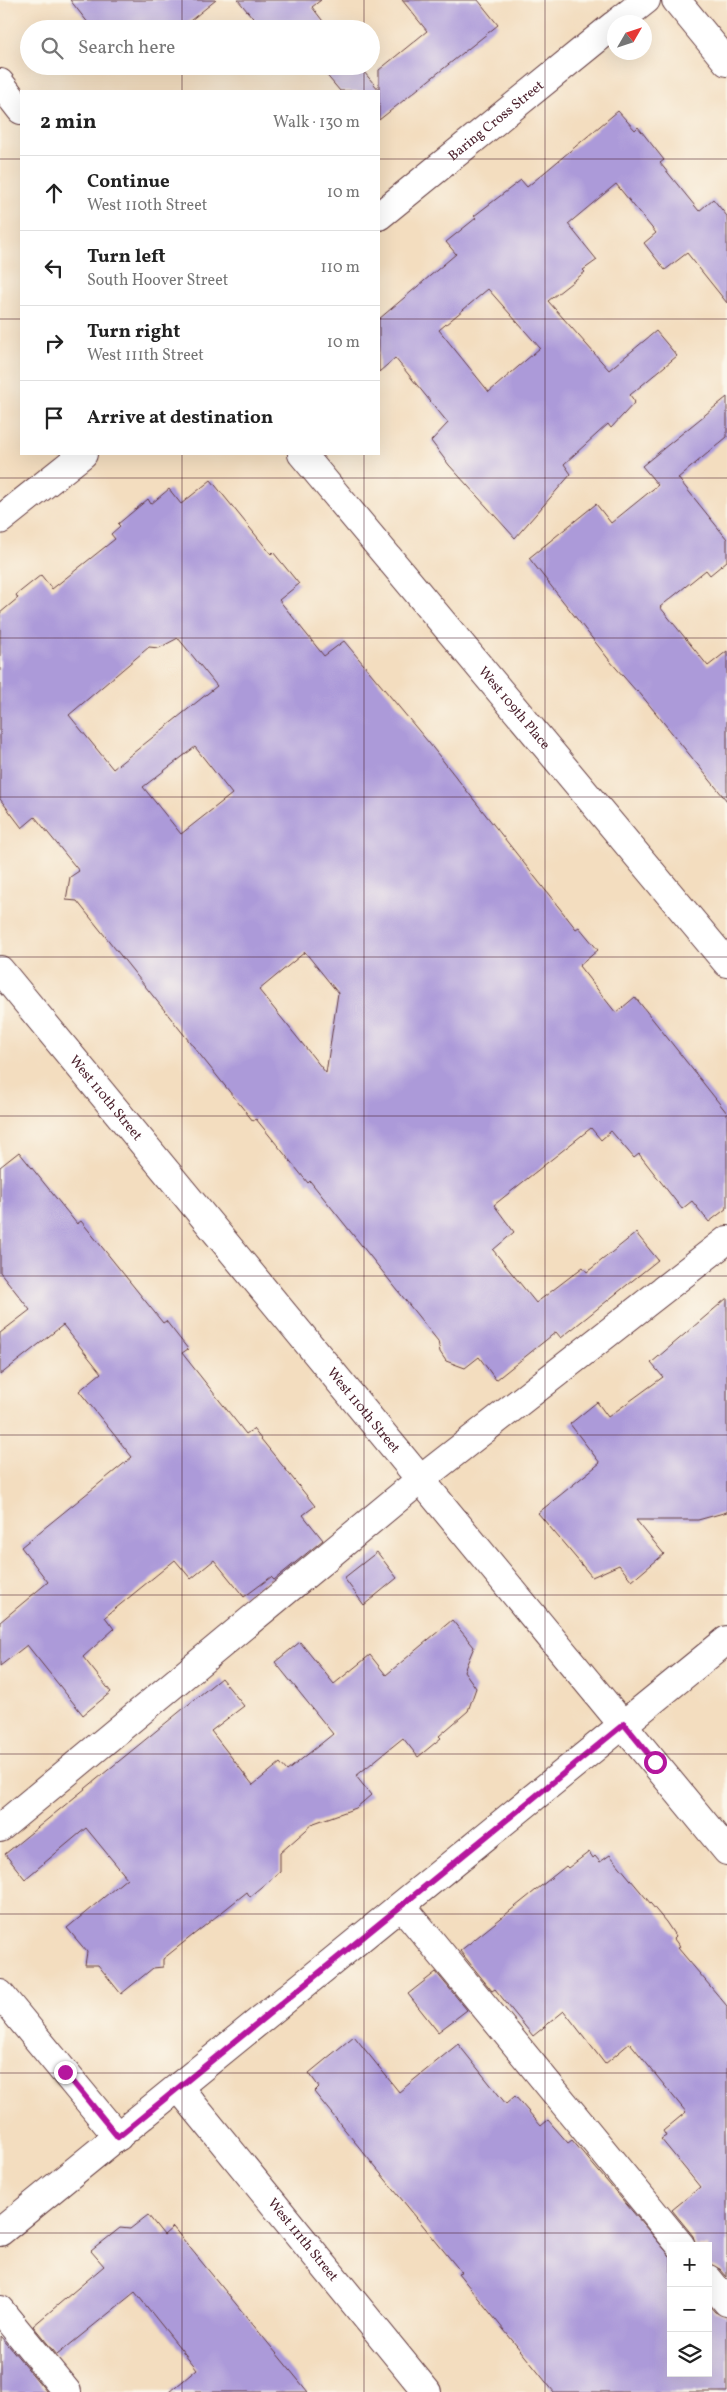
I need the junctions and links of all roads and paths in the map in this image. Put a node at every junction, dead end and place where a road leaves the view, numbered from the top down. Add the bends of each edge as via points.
1 (646, 0) edge
2 (676, 0) edge
3 (627, 15) edge
4 (607, 31) edge
5 (727, 62) edge
6 (0, 84) edge
7 (20, 109) edge
8 (380, 215) edge
9 (82, 455) edge
10 (303, 455) edge
11 (0, 520) edge
12 (727, 963) edge
13 (0, 970) edge
14 (727, 1240) edge
15 (421, 1479) junction
16 (727, 1640) edge
17 (624, 1724) junction
18 (0, 1828) edge
19 (727, 1851) edge
20 (402, 1906) junction
21 (0, 1994) edge
22 (179, 2088) junction
23 (118, 2137) junction
24 (0, 2232) edge
25 (678, 2242) edge
26 (712, 2284) edge
27 (727, 2302) edge
28 (0, 2310) edge
29 (68, 2392) edge
30 (427, 2392) edge

1 - 3 street
2 - 5 street
4 - 8 street, Baring Cross Street
6 - 7 street
9 - 11 street
10 - 12 street, West 109th Place
13 - 15 street, West 110th Street
14 - 15 street
15 - 17 street, West 110th Street
15 - 18 street
16 - 17 street
17 - 19 street, West 110th Street
17 - 20 street
20 - 22 street
20 - 25 street
21 - 23 street
22 - 23 street
22 - 30 street, West 111th Street
23 - 24 street
26 - 27 street
28 - 29 street

